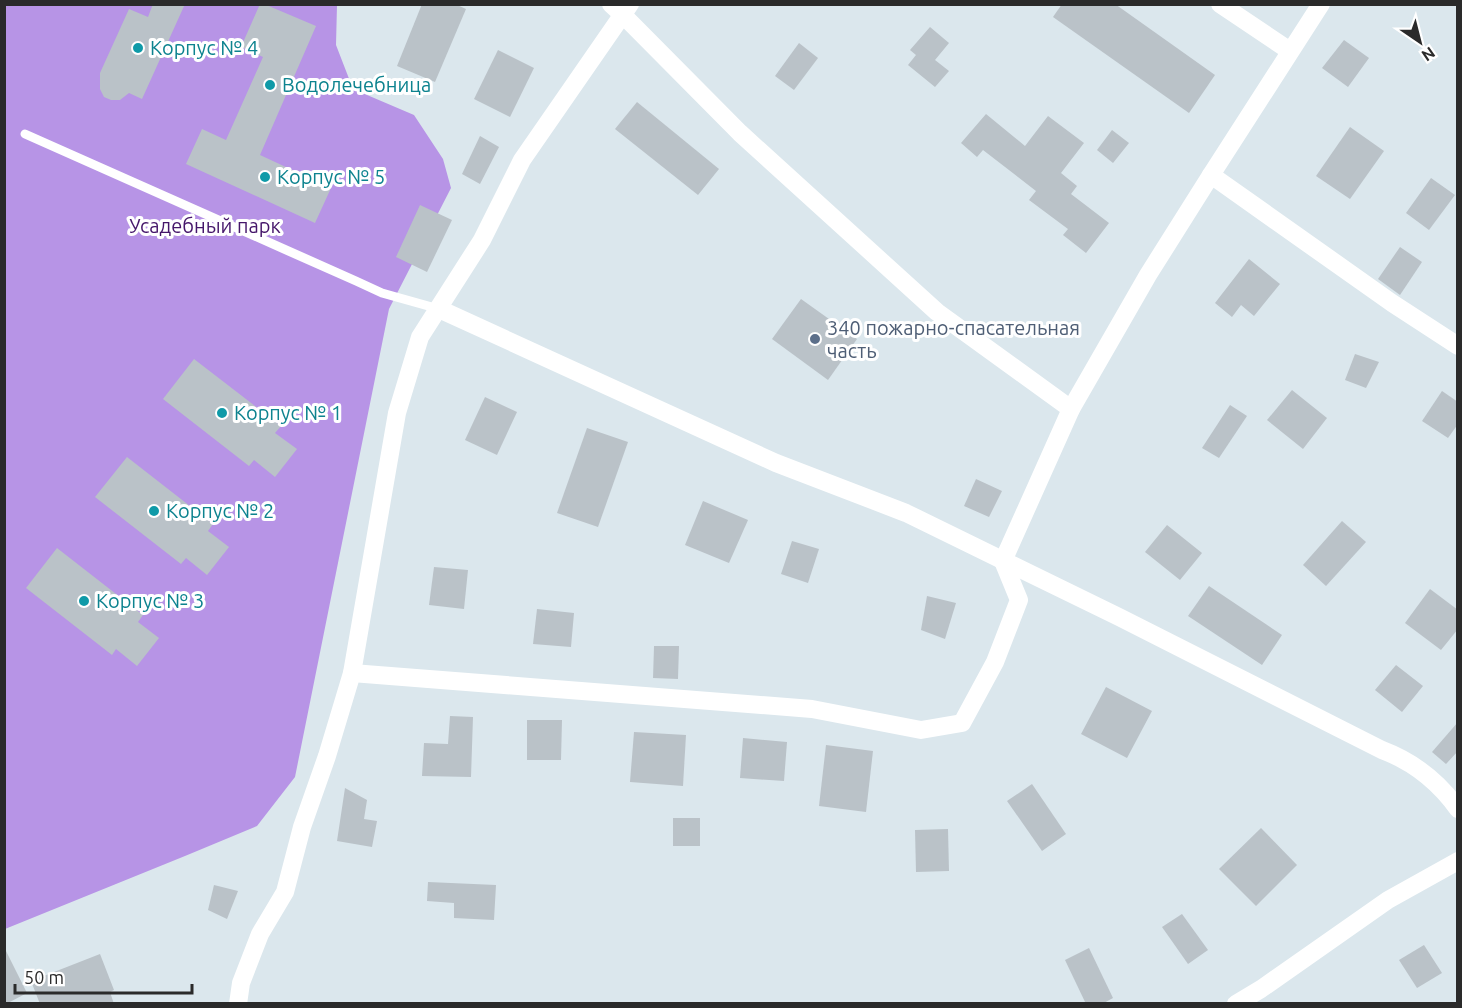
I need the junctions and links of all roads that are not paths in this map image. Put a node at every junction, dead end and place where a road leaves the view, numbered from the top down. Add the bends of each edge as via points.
1 (1220, 4) edge
2 (1321, 4) edge
3 (621, 8) edge
4 (1290, 51) junction
5 (25, 134) dead end
6 (1210, 175) junction
7 (439, 309) junction
8 (1458, 346) edge
9 (1071, 409) junction
10 (1003, 561) junction
11 (352, 673) junction
12 (1458, 809) edge
13 (1458, 861) edge
14 (238, 1004) edge
15 (1236, 1004) edge

1 - 4 street
2 - 4 street
3 - 7 street via 522,160 482,240
3 - 9 street via 740,133 938,312
4 - 6 street
5 - 7 lane via 382,293
6 - 8 street
6 - 9 street
7 - 10 street via 776,463 906,513
7 - 11 street via 420,337 397,413
9 - 10 street
10 - 11 street via 1019,600 995,662 962,723 921,730 812,709
10 - 12 street via 1410,763 1445,792
11 - 14 street via 285,892 260,934 241,983
13 - 15 street via 1388,900

